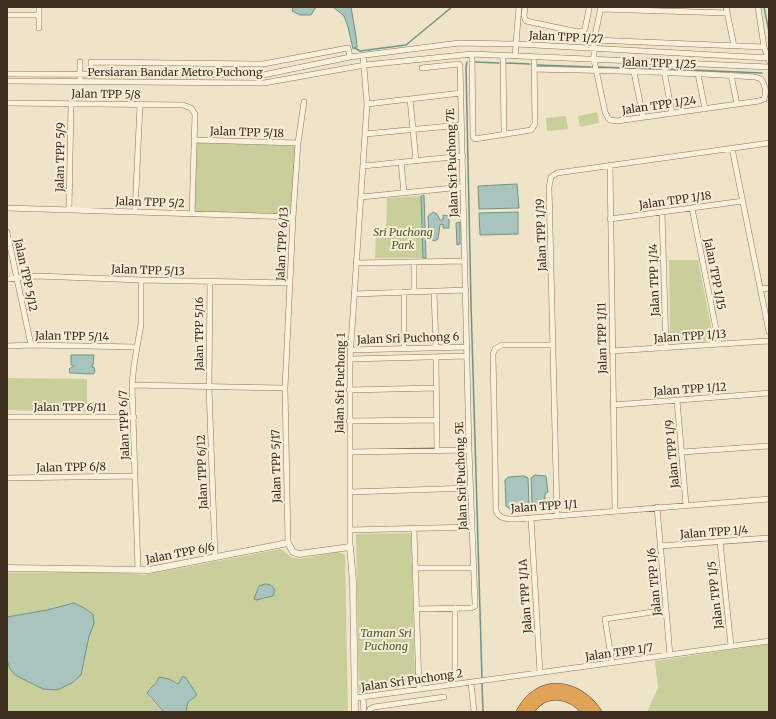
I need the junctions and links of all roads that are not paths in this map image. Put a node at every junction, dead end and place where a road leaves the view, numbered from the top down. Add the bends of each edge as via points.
1 (39, 7) edge
2 (519, 7) edge
3 (525, 7) edge
4 (726, 7) edge
5 (758, 7) edge
6 (601, 8) edge
7 (589, 9) dead end
8 (695, 10) edge
9 (727, 13) junction
10 (7, 15) edge
11 (39, 15) junction
12 (39, 28) dead end
13 (594, 40) junction
14 (516, 44) junction
15 (734, 46) junction
16 (764, 47) junction
17 (593, 48) junction
18 (472, 54) junction
19 (363, 55) junction
20 (503, 56) junction
21 (515, 56) junction
22 (350, 57) junction
23 (534, 58) junction
24 (769, 59) edge
25 (594, 60) junction
26 (80, 62) dead end
27 (665, 62) junction
28 (364, 65) junction
29 (769, 67) edge
30 (422, 68) dead end
31 (534, 69) junction
32 (596, 71) junction
33 (634, 72) junction
34 (80, 73) junction
35 (665, 73) junction
36 (7, 74) edge
37 (91, 74) junction
38 (698, 74) junction
39 (731, 75) junction
40 (7, 81) edge
41 (80, 82) junction
42 (461, 93) junction
43 (410, 99) junction
44 (762, 100) joint
45 (304, 102) dead end
46 (7, 103) edge
47 (71, 104) junction
48 (367, 104) junction
49 (737, 104) junction
50 (140, 105) junction
51 (705, 109) junction
52 (672, 113) junction
53 (643, 117) junction
54 (461, 125) junction
55 (413, 129) junction
56 (365, 134) junction
57 (504, 134) junction
58 (195, 140) junction
59 (298, 143) junction
60 (769, 143) edge
61 (732, 148) junction
62 (463, 156) junction
63 (416, 161) junction
64 (401, 162) junction
65 (610, 165) junction
66 (363, 166) junction
67 (463, 187) junction
68 (404, 193) junction
69 (361, 197) junction
70 (743, 201) junction
71 (7, 208) edge
72 (692, 208) junction
73 (70, 210) junction
74 (135, 212) junction
75 (662, 212) junction
76 (192, 214) junction
77 (293, 217) junction
78 (610, 219) junction
79 (7, 232) edge
80 (465, 261) junction
81 (414, 262) junction
82 (356, 263) junction
83 (17, 277) junction
84 (7, 280) edge
85 (141, 280) junction
86 (210, 282) junction
87 (290, 283) junction
88 (769, 288) edge
89 (760, 289) junction
90 (466, 290) junction
91 (434, 291) junction
92 (404, 292) junction
93 (414, 292) junction
94 (354, 294) junction
95 (769, 332) edge
96 (769, 341) edge
97 (719, 344) junction
98 (31, 345) junction
99 (553, 345) junction
100 (7, 346) edge
101 (137, 347) junction
102 (467, 347) junction
103 (404, 348) junction
104 (436, 348) junction
105 (666, 348) junction
106 (350, 350) junction
107 (612, 351) junction
108 (467, 356) junction
109 (436, 357) junction
110 (350, 359) junction
111 (132, 385) junction
112 (209, 386) junction
113 (285, 388) junction
114 (436, 388) junction
115 (349, 390) junction
116 (769, 393) edge
117 (677, 400) junction
118 (613, 405) junction
119 (7, 417) edge
120 (134, 417) junction
121 (436, 420) junction
122 (349, 421) junction
123 (769, 446) edge
124 (437, 450) junction
125 (469, 450) junction
126 (350, 452) junction
127 (682, 452) junction
128 (135, 476) junction
129 (7, 478) edge
130 (470, 488) junction
131 (350, 492) junction
132 (769, 499) edge
133 (686, 505) junction
134 (657, 507) junction
135 (615, 511) junction
136 (557, 515) junction
137 (531, 518) junction
138 (472, 527) junction
139 (414, 529) junction
140 (350, 530) junction
141 (769, 538) edge
142 (720, 542) junction
143 (288, 543) junction
144 (660, 546) junction
145 (350, 547) junction
146 (215, 556) junction
147 (7, 568) edge
148 (416, 568) junction
149 (474, 568) junction
150 (138, 570) junction
151 (455, 608) junction
152 (416, 609) junction
153 (666, 610) junction
154 (769, 641) edge
155 (731, 646) junction
156 (670, 655) junction
157 (612, 663) junction
158 (455, 668) dead end
159 (540, 672) junction
160 (472, 682) junction
161 (429, 688) junction
162 (418, 689) junction
163 (384, 694) junction
164 (363, 697) junction
165 (444, 697) dead end
166 (355, 698) junction
167 (430, 699) junction
168 (385, 705) junction
169 (355, 712) edge
170 (364, 712) edge
171 (369, 712) edge
172 (474, 712) edge
173 (521, 712) edge
174 (529, 712) edge
175 (587, 712) edge
176 (597, 712) edge

1 - 11 street
2 - 14 street
3 - 7 street via 526,21 578,32 585,30
4 - 9 street
5 - 16 street
6 - 8 street
6 - 13 street
8 - 9 street
9 - 15 street
10 - 11 street
11 - 12 street
13 - 15 street, Jalan TPP 1/27
13 - 17 street
14 - 17 street, Jalan TPP 1/27
14 - 19 street, Jalan TPP 1/27 via 459,43
14 - 21 street
15 - 16 street, Jalan TPP 1/27
16 - 24 street
17 - 24 street, Jalan TPP 1/27
17 - 25 street
18 - 20 street, Jalan TPP 1/27
18 - 28 street, Jalan TPP 1/27
18 - 57 street via 473,137 475,139
19 - 22 street, Persiaran Bandar Metro Puchong
19 - 28 street, Jalan Sri Puchong 1
20 - 21 street, Jalan TPP 1/27
20 - 57 street
21 - 23 street, Jalan TPP 1/27
22 - 37 street, Persiaran Bandar Metro Puchong via 263,75
22 - 37 street via 348,48 263,64 91,62
23 - 25 street, Jalan TPP 1/27
23 - 31 street
25 - 27 street, Jalan TPP 1/27
25 - 32 street
26 - 34 street
27 - 29 street, Jalan TPP 1/27
27 - 35 street
28 - 41 street, Persiaran Bandar Metro Puchong via 264,83
28 - 48 street, Jalan Sri Puchong 1
30 - 42 street, Jalan Sri Puchong 7E via 460,64
31 - 32 street, Jalan TPP 1/25
31 - 57 street via 535,124 531,130
32 - 33 street, Jalan TPP 1/25
32 - 53 street, Jalan TPP 1/24 via 608,118 617,121
33 - 35 street, Jalan TPP 1/25
33 - 53 street
34 - 36 street, Persiaran Bandar Metro Puchong
34 - 37 street, Persiaran Bandar Metro Puchong
34 - 41 street
35 - 38 street, Jalan TPP 1/25
35 - 52 street
38 - 39 street, Jalan TPP 1/25
38 - 51 street
39 - 44 street, Jalan TPP 1/25 via 761,79 766,93
39 - 49 street
40 - 41 street, Persiaran Bandar Metro Puchong
42 - 43 street
42 - 54 street, Jalan Sri Puchong 7E
43 - 48 street
43 - 55 street
44 - 49 street, Jalan TPP 1/24
45 - 59 street, Jalan TPP 6/13
46 - 47 street, Jalan TPP 5/8
47 - 50 street, Jalan TPP 5/8
47 - 73 street, Jalan TPP 5/9
48 - 56 street, Jalan Sri Puchong 1
49 - 51 street, Jalan TPP 1/24
50 - 58 street, Jalan TPP 5/8 via 187,106 194,110
50 - 74 street
51 - 52 street, Jalan TPP 1/24
52 - 53 street, Jalan TPP 1/24
54 - 55 street
54 - 62 street, Jalan Sri Puchong 7E
55 - 56 street
55 - 63 street
56 - 66 street, Jalan Sri Puchong 1
58 - 59 street, Jalan TPP 5/18
58 - 76 street
59 - 77 street, Jalan TPP 6/13
60 - 61 street, Jalan TPP 1/19
61 - 65 street, Jalan TPP 1/19
61 - 70 street
62 - 63 street
62 - 67 street, Jalan Sri Puchong 7E
63 - 64 street
64 - 66 street
64 - 68 street
65 - 78 street, Jalan TPP 1/11
65 - 99 street, Jalan TPP 1/19 via 557,173 550,179
66 - 69 street, Jalan Sri Puchong 1
67 - 68 street
67 - 80 street, Jalan Sri Puchong 7E
68 - 69 street
69 - 82 street, Jalan Sri Puchong 1
70 - 72 street, Jalan TPP 1/18
70 - 89 street
71 - 73 street, Jalan TPP 5/2
72 - 75 street, Jalan TPP 1/18
72 - 97 street, Jalan TPP 1/15
73 - 74 street, Jalan TPP 5/2
74 - 76 street, Jalan TPP 5/2
75 - 78 street, Jalan TPP 1/18
75 - 105 street, Jalan TPP 1/14
76 - 77 street, Jalan TPP 5/2
77 - 87 street, Jalan TPP 6/13
78 - 107 street, Jalan TPP 1/11
79 - 83 street, Jalan TPP 5/12
80 - 81 street
80 - 90 street, Jalan Sri Puchong 7E
81 - 82 street
81 - 93 street
82 - 94 street, Jalan Sri Puchong 1
83 - 84 street, Jalan TPP 5/13
83 - 85 street, Jalan TPP 5/13
83 - 98 street, Jalan TPP 5/12
85 - 86 street, Jalan TPP 5/13
85 - 101 street via 142,313
86 - 87 street, Jalan TPP 5/13
86 - 112 street, Jalan TPP 5/16
87 - 113 street, Jalan TPP 6/13
88 - 89 street
89 - 95 street
90 - 91 street
90 - 102 street, Jalan Sri Puchong 5E
91 - 93 street
91 - 104 street
92 - 93 street
92 - 94 street
92 - 103 street
94 - 106 street, Jalan Sri Puchong 1
96 - 97 street, Jalan TPP 1/13
97 - 105 street, Jalan TPP 1/13
98 - 100 street, Jalan TPP 5/14
98 - 101 street, Jalan TPP 5/14
99 - 136 street, Jalan TPP 1/19
99 - 137 street, Jalan TPP 1/1 via 502,345 495,349 493,354 496,511 505,519
101 - 111 street
102 - 104 street, Jalan Sri Puchong 6
102 - 108 street, Jalan Sri Puchong 5E
103 - 104 street, Jalan Sri Puchong 6
103 - 106 street, Jalan Sri Puchong 6
105 - 107 street, Jalan TPP 1/13
106 - 110 street, Jalan Sri Puchong 1
107 - 118 street, Jalan TPP 1/11
108 - 109 street
108 - 125 street, Jalan Sri Puchong 5E
109 - 110 street
109 - 114 street
110 - 115 street, Jalan Sri Puchong 1
111 - 112 street, Jalan TPP 6/7
111 - 120 street, Jalan TPP 6/7
112 - 113 street, Jalan TPP 6/7
112 - 146 street, Jalan TPP 6/12
113 - 143 street, Jalan TPP 5/17
114 - 115 street
114 - 121 street
115 - 122 street, Jalan Sri Puchong 1
116 - 117 street, Jalan TPP 1/12
117 - 118 street, Jalan TPP 1/12
117 - 127 street, Jalan TPP 1/9
118 - 135 street, Jalan TPP 1/11
119 - 120 street, Jalan TPP 6/11
120 - 128 street, Jalan TPP 6/7
121 - 122 street
121 - 124 street
122 - 126 street, Jalan Sri Puchong 1
123 - 127 street
124 - 125 street
124 - 126 street
125 - 130 street, Jalan Sri Puchong 5E
126 - 131 street, Jalan Sri Puchong 1
127 - 133 street, Jalan TPP 1/9
128 - 129 street, Jalan TPP 6/8
128 - 150 street, Jalan TPP 6/7
130 - 131 street
130 - 138 street, Jalan Sri Puchong 5E
131 - 140 street, Jalan Sri Puchong 1
132 - 133 street, Jalan TPP 1/1
133 - 134 street, Jalan TPP 1/1
134 - 135 street, Jalan TPP 1/1
134 - 144 street, Jalan TPP 1/6
135 - 136 street, Jalan TPP 1/1
136 - 137 street, Jalan TPP 1/1
137 - 159 street, Jalan TPP 1/1A
138 - 139 street
138 - 149 street, Jalan Sri Puchong 5E
139 - 140 street
139 - 148 street
140 - 145 street, Jalan Sri Puchong 1
141 - 142 street, Jalan TPP 1/4
142 - 144 street, Jalan TPP 1/4
142 - 155 street, Jalan TPP 1/5
143 - 145 street via 293,552 299,554
143 - 146 street, Jalan TPP 6/6
144 - 153 street, Jalan TPP 1/6
145 - 166 street, Jalan Sri Puchong 1
146 - 150 street, Jalan TPP 6/6
147 - 150 street, Jalan TPP 6/6
148 - 149 street
148 - 152 street
149 - 151 street, Jalan Sri Puchong 5E via 475,606
151 - 152 street
151 - 158 street
152 - 162 street
153 - 156 street, Jalan TPP 1/6
153 - 157 street via 605,619
154 - 155 street, Jalan TPP 1/7
155 - 156 street, Jalan TPP 1/7
156 - 157 street, Jalan TPP 1/7
157 - 159 street, Jalan TPP 1/7
159 - 160 street, Jalan TPP 1/7
160 - 161 street, Jalan Sri Puchong 2
160 - 172 street
161 - 162 street, Jalan Sri Puchong 2
161 - 167 street
162 - 163 street, Jalan Sri Puchong 2
163 - 164 street, Jalan Sri Puchong 2
163 - 168 street
164 - 166 street, Jalan Sri Puchong 2
164 - 170 street
165 - 167 street
166 - 169 street, Jalan Sri Puchong 1
167 - 168 street
168 - 171 street via 374,707
173 - 176 highway via 537,693 554,688 564,688 581,696
174 - 175 highway via 542,698 556,695 566,696

